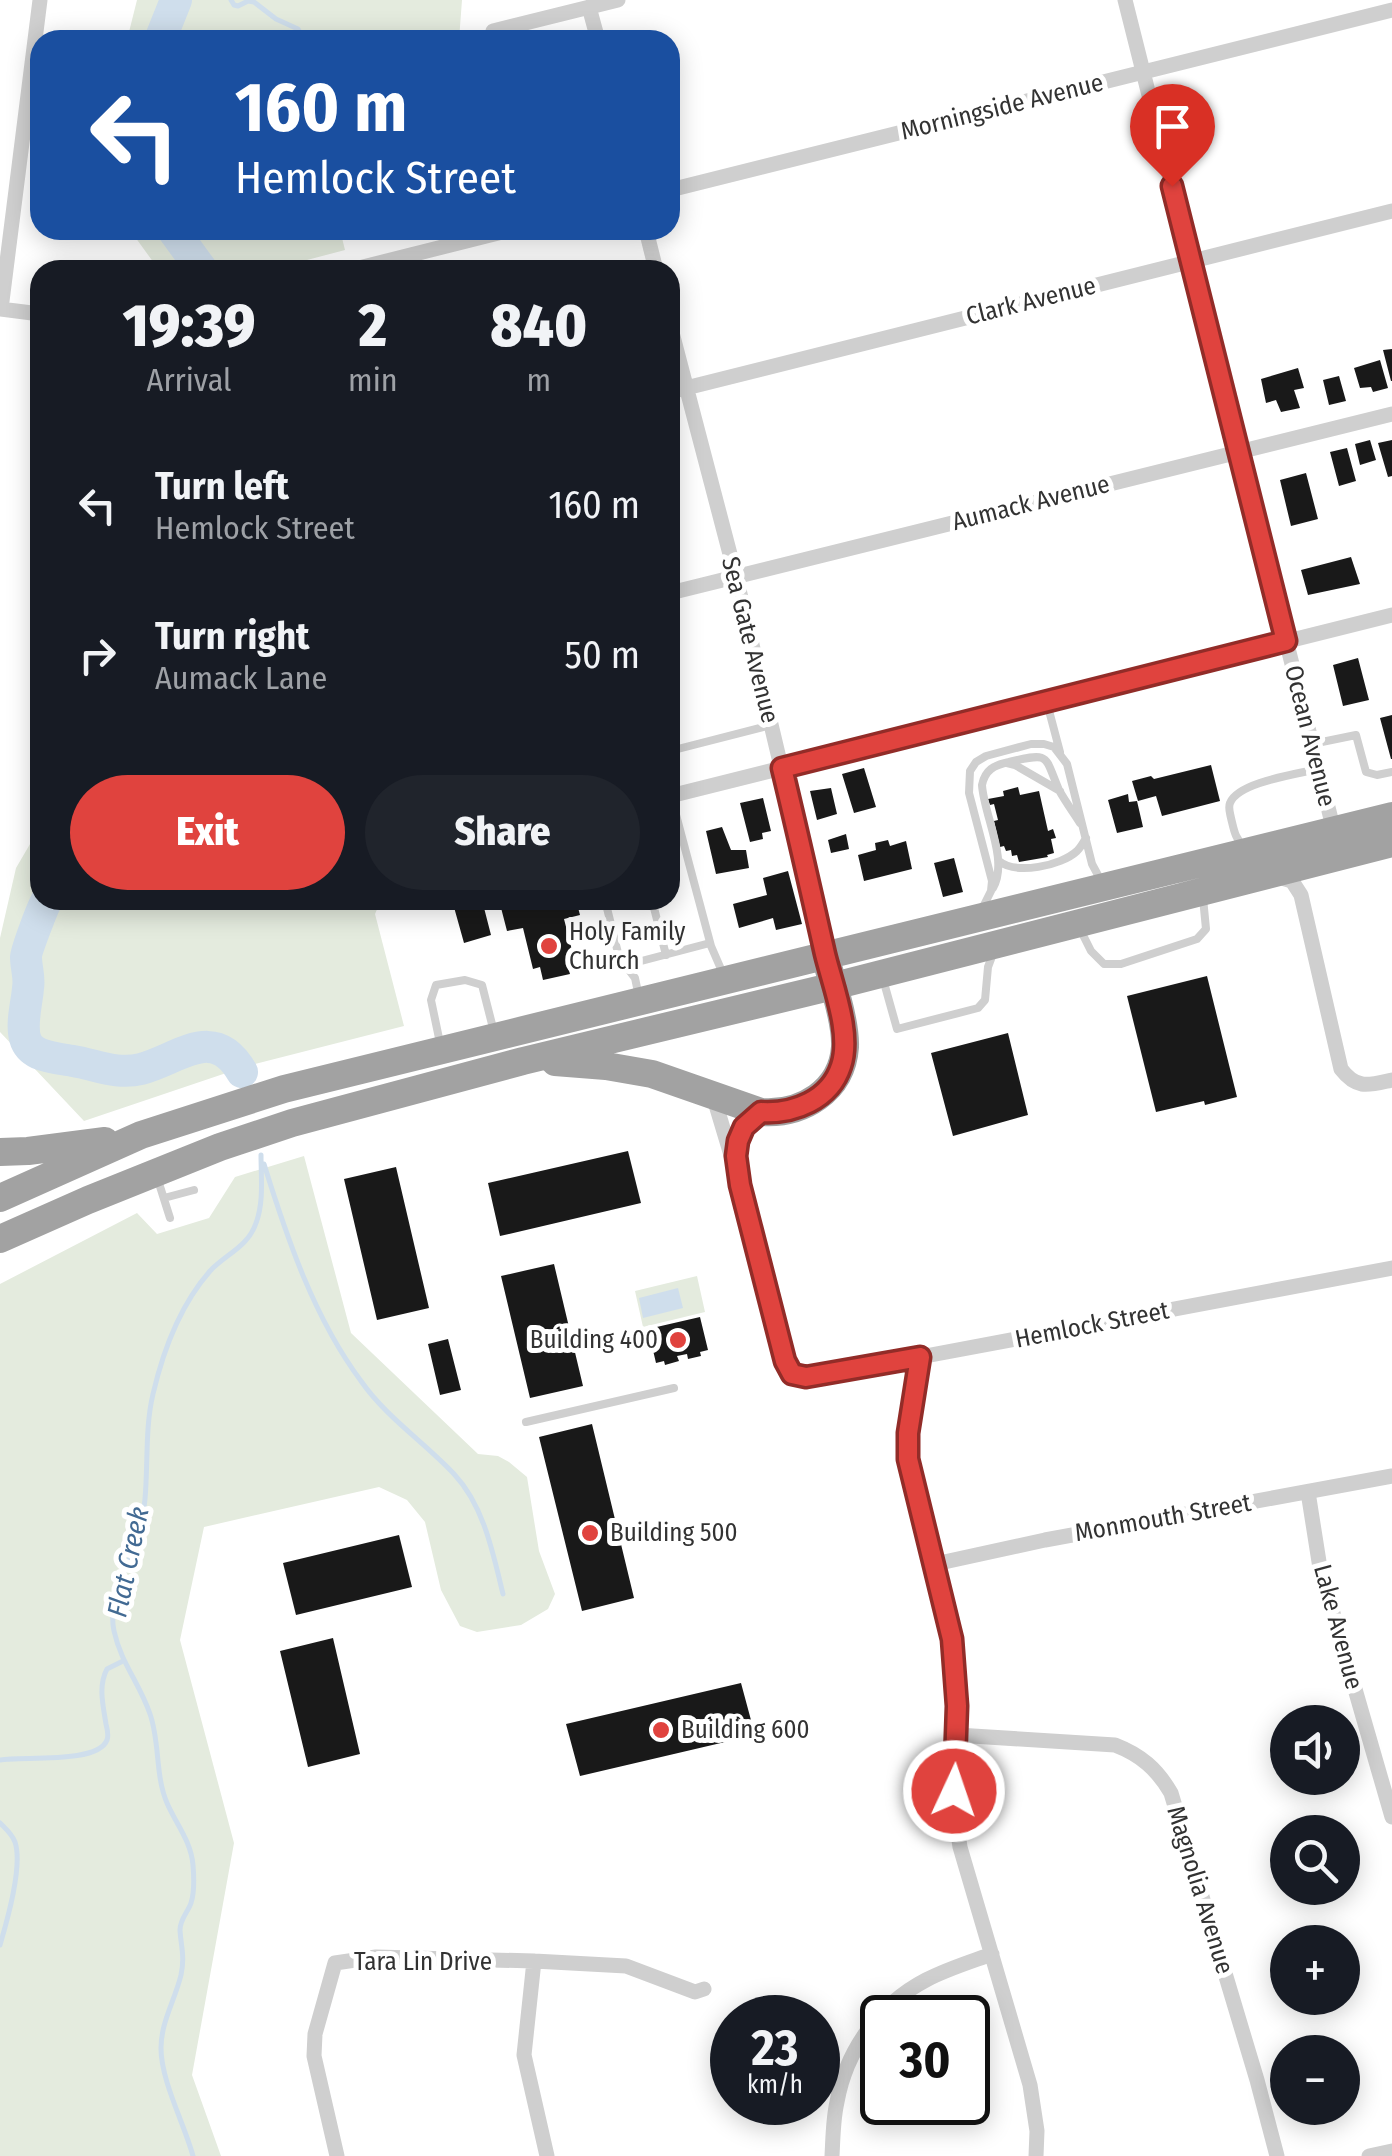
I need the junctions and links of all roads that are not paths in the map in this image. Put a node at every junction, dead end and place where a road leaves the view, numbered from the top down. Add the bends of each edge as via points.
1 (40, 0) edge
2 (618, 0) edge
3 (1125, 0) edge
4 (589, 7) junction
5 (1392, 10) edge
6 (36, 30) edge
7 (497, 30) edge
8 (595, 30) edge
9 (1143, 72) junction
10 (30, 77) edge
11 (680, 188) edge
12 (1392, 211) edge
13 (470, 240) edge
14 (391, 260) edge
15 (1190, 261) junction
16 (0, 309) edge
17 (30, 313) edge
18 (680, 389) edge
19 (680, 396) edge
20 (1392, 414) edge
21 (1238, 451) junction
22 (736, 577) junction
23 (680, 591) edge
24 (1392, 615) edge
25 (1286, 641) junction
26 (1046, 701) junction
27 (771, 725) junction
28 (1312, 744) junction
29 (680, 748) edge
30 (1060, 752) junction
31 (1005, 762) junction
32 (782, 768) junction
33 (1318, 769) junction
34 (1392, 772) edge
35 (1060, 791) junction
36 (680, 794) edge
37 (1392, 816) edge
38 (1334, 831) junction
39 (680, 833) edge
40 (1086, 835) junction
41 (1392, 843) edge
42 (999, 860) junction
43 (1261, 862) junction
44 (1118, 882) junction
45 (1202, 890) junction
46 (991, 891) junction
47 (607, 910) edge
48 (655, 910) edge
49 (975, 918) junction
50 (1077, 923) junction
51 (710, 943) junction
52 (997, 944) junction
53 (666, 955) junction
54 (826, 956) junction
55 (626, 965) junction
56 (881, 974) junction
57 (726, 980) junction
58 (834, 986) junction
59 (640, 1001) junction
60 (495, 1036) junction
61 (441, 1050) junction
62 (523, 1061) junction
63 (1392, 1080) edge
64 (713, 1095) junction
65 (761, 1112) junction
66 (141, 1136) junction
67 (0, 1152) edge
68 (740, 1185) junction
69 (160, 1186) junction
70 (194, 1190) dead end
71 (0, 1198) edge
72 (170, 1218) dead end
73 (0, 1240) edge
74 (1392, 1268) edge
75 (920, 1357) junction
76 (674, 1388) dead end
77 (526, 1422) dead end
78 (1392, 1476) edge
79 (1308, 1492) junction
80 (934, 1564) junction
81 (957, 1735) junction
82 (1392, 1817) edge
83 (992, 1954) junction
84 (534, 1961) junction
85 (704, 1988) dead end
86 (1392, 2152) edge
87 (337, 2156) edge
88 (547, 2156) edge
89 (832, 2156) edge
90 (1036, 2156) edge
91 (1277, 2156) edge
92 (1369, 2156) edge

1 - 6 street
2 - 4 street
3 - 9 street, Ocean Avenue
4 - 7 street
4 - 8 street
5 - 9 street, Morningside Avenue
9 - 11 street, Morningside Avenue
9 - 15 street, Ocean Avenue
10 - 16 street
12 - 15 street, Clark Avenue
13 - 14 street
15 - 18 street, Clark Avenue
15 - 21 street, Ocean Avenue
16 - 17 street
19 - 22 street, Sea Gate Avenue
20 - 21 street, Aumack Avenue
21 - 22 street, Aumack Avenue
21 - 25 street, Ocean Avenue
22 - 23 street, Aumack Avenue
22 - 27 street, Sea Gate Avenue
24 - 25 street
25 - 26 street
25 - 28 street, Ocean Avenue
26 - 30 lane
26 - 32 street
27 - 29 lane
27 - 32 street, Sea Gate Avenue
28 - 33 street, Ocean Avenue
28 - 34 lane via 1356,735 1366,772
30 - 40 lane
30 - 46 lane via 1031,744 986,756 970,771
31 - 35 lane
31 - 35 lane via 1044,759
31 - 42 lane via 992,767 982,785
32 - 36 street
32 - 54 street, Sea Gate Avenue
33 - 38 street, Ocean Avenue
33 - 43 lane via 1249,786 1231,799 1240,844
35 - 40 lane
37 - 38 highway
38 - 43 highway
39 - 51 lane
40 - 42 lane via 1076,852 1050,863 1016,869
40 - 44 lane via 1099,877
41 - 43 highway
42 - 46 lane
43 - 44 highway
43 - 45 highway
43 - 63 street via 1292,881 1301,895 1340,1069 1364,1086
44 - 49 highway
45 - 50 highway
45 - 50 lane via 1206,929 1197,939 1121,964 1104,964
46 - 49 lane
47 - 55 lane
48 - 53 lane
49 - 54 highway
50 - 52 highway
51 - 53 lane
51 - 57 lane
52 - 56 highway
52 - 56 lane via 978,1008 897,1029
53 - 55 lane
54 - 57 highway
54 - 58 highway
55 - 59 lane
56 - 58 highway
57 - 59 highway
58 - 62 highway
58 - 65 highway via 845,1037 837,1076 800,1107
59 - 60 highway
60 - 61 highway
60 - 61 lane via 482,985 436,985 431,1000
61 - 66 highway via 284,1088
62 - 64 highway via 630,1069
62 - 69 highway via 220,1147
64 - 65 highway
64 - 68 street
65 - 68 street via 738,1141
66 - 67 highway
66 - 71 highway
68 - 75 street, Hemlock Street via 792,1374
69 - 70 lane
69 - 72 lane
69 - 73 highway
74 - 75 street, Hemlock Street
75 - 80 street via 908,1459
76 - 77 lane
78 - 79 street, Monmouth Street
79 - 80 street, Monmouth Street
79 - 82 street, Lake Avenue via 1320,1568
80 - 81 street via 952,1639
81 - 83 street via 954,1813
81 - 91 street, Magnolia Avenue via 1114,1746 1130,1750 1162,1776
83 - 89 street via 924,1981 876,2019 842,2082
83 - 90 street via 1030,2085
84 - 85 street, Tara Lin Drive via 626,1966 695,1992
84 - 87 street, Tara Lin Drive via 376,1957 335,1963 314,2056
84 - 88 street via 524,2055
86 - 92 street

